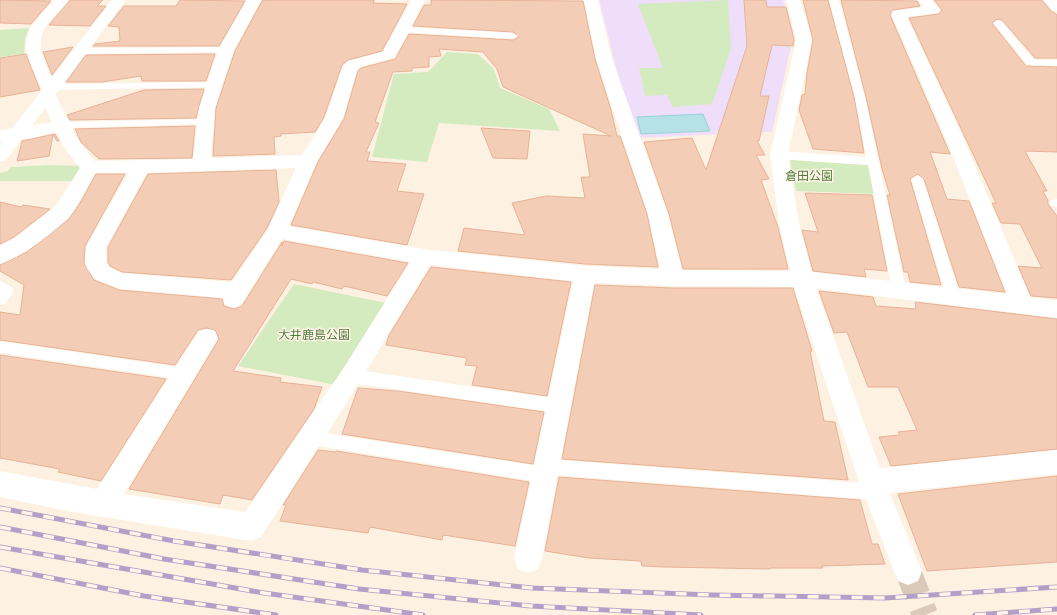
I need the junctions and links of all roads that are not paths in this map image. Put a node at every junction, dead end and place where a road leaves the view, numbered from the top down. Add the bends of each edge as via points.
1 (62, 0) edge
2 (119, 0) edge
3 (254, 0) edge
4 (418, 0) edge
5 (591, 0) edge
6 (793, 0) edge
7 (834, 0) edge
8 (925, 0) edge
9 (998, 23) dead end
10 (403, 30) junction
11 (513, 36) dead end
12 (226, 50) junction
13 (80, 51) junction
14 (1057, 63) edge
15 (214, 85) junction
16 (50, 90) junction
17 (206, 122) junction
18 (62, 125) junction
19 (18, 133) junction
20 (0, 136) edge
21 (779, 155) junction
22 (0, 156) edge
23 (308, 161) junction
24 (872, 161) junction
25 (201, 165) junction
26 (90, 167) junction
27 (141, 167) junction
28 (917, 179) dead end
29 (277, 231) junction
30 (0, 255) edge
31 (424, 257) junction
32 (585, 274) junction
33 (673, 278) junction
34 (802, 279) junction
35 (0, 286) edge
36 (899, 290) junction
37 (953, 296) junction
38 (0, 300) edge
39 (1022, 305) junction
40 (1057, 309) edge
41 (207, 338) dead end
42 (0, 347) edge
43 (185, 374) junction
44 (351, 376) junction
45 (559, 406) junction
46 (312, 438) junction
47 (1057, 462) edge
48 (546, 471) junction
49 (0, 484) edge
50 (874, 487) junction
51 (103, 504) junction
52 (528, 559) dead end
53 (908, 571) tunnel mouth

1 - 16 street via 37,27 31,38 34,54
2 - 13 street
3 - 12 street
4 - 10 street
5 - 33 street via 604,59 658,214
6 - 21 street via 804,40
7 - 24 lane via 860,97
8 - 39 street via 933,10 898,14 954,137
9 - 14 lane via 1032,63
10 - 11 lane
10 - 23 street via 389,55 354,64 349,69 334,118
12 - 13 lane
12 - 15 street
13 - 16 street
15 - 16 lane
15 - 17 street
16 - 18 street
16 - 19 street
17 - 18 lane
17 - 25 street
18 - 19 street
18 - 26 street via 72,146
19 - 20 street
19 - 22 street
21 - 24 lane
21 - 34 street via 789,223
23 - 25 street
23 - 29 street
24 - 36 lane
25 - 27 street
26 - 27 street
26 - 30 street via 62,212 22,243
27 - 29 street via 96,247 95,264 102,273 120,281 235,295
28 - 37 lane
29 - 31 street
31 - 32 street
31 - 44 street
32 - 33 street
32 - 45 street
33 - 34 street
34 - 36 street
34 - 50 street
35 - 38 lane via 7,292
36 - 37 street
37 - 39 street
39 - 40 street
41 - 43 street
42 - 43 lane
43 - 51 street
44 - 45 lane
44 - 46 street
45 - 48 street
46 - 48 lane
46 - 51 street via 251,528
47 - 50 street
48 - 50 lane
48 - 52 street
49 - 51 street
50 - 53 street

